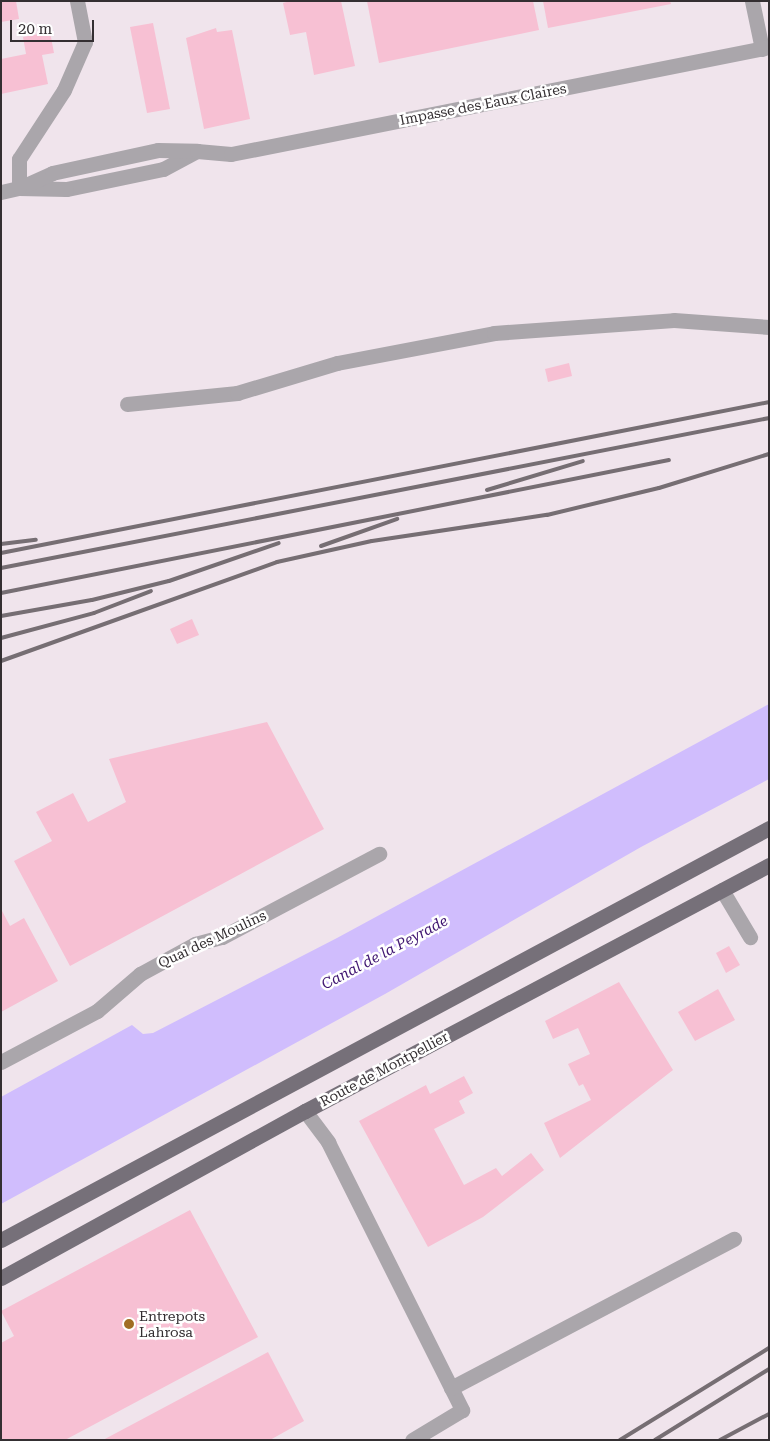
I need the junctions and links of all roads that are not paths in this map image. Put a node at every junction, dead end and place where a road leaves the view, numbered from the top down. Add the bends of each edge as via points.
1 (77, 1) edge
2 (752, 1) edge
3 (765, 48) edge
4 (19, 188) junction
5 (1, 192) edge
6 (769, 327) edge
7 (127, 404) dead end
8 (769, 828) edge
9 (378, 854) dead end
10 (769, 865) edge
11 (722, 890) junction
12 (750, 938) dead end
13 (1, 1062) edge
14 (305, 1111) junction
15 (1, 1240) edge
16 (734, 1240) dead end
17 (1, 1278) edge
18 (451, 1388) junction
19 (412, 1440) edge

1 - 4 street via 85,42 64,90 19,159
2 - 3 street
3 - 4 street, Impasse des Eaux Claires via 230,154 158,150 52,172
4 - 5 street, Impasse des Eaux Claires
6 - 7 street via 674,320 494,333 336,363 238,393
8 - 15 main road
9 - 13 street, Quai des Moulins via 222,937 195,944 140,974 97,1011
10 - 11 main road, Route de Montpellier
11 - 12 street
11 - 14 main road, Route de Montpellier
14 - 17 main road, Route de Montpellier
14 - 18 street via 328,1142
16 - 18 street
18 - 19 street via 462,1410

